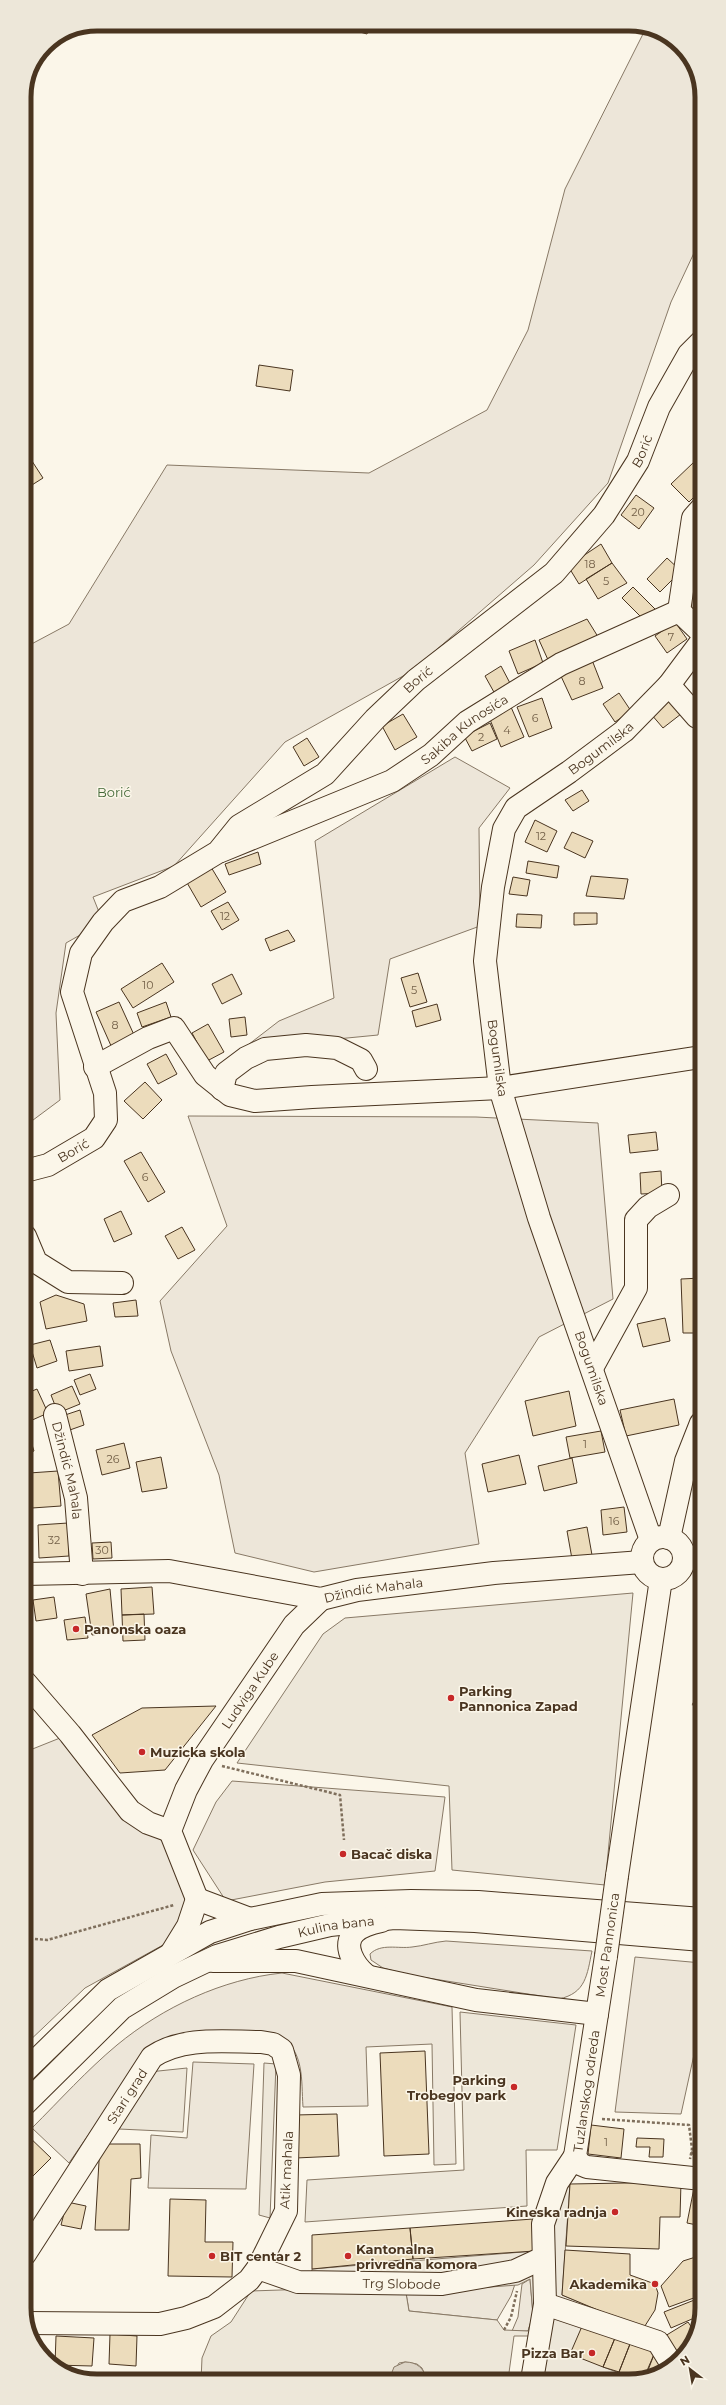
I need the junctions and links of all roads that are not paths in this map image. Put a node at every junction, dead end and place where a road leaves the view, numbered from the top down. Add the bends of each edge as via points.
1 (695, 357) edge
2 (695, 516) edge
3 (679, 611) junction
4 (695, 626) edge
5 (695, 650) edge
6 (669, 685) junction
7 (695, 715) edge
8 (218, 852) junction
9 (695, 1058) edge
10 (96, 1067) junction
11 (366, 1069) dead end
12 (500, 1088) junction
13 (222, 1089) junction
14 (31, 1169) edge
15 (668, 1195) dead end
16 (31, 1250) edge
17 (122, 1283) dead end
18 (592, 1368) junction
19 (55, 1415) dead end
20 (695, 1438) edge
21 (660, 1539) junction
22 (642, 1562) junction
23 (693, 1562) edge
24 (31, 1574) edge
25 (82, 1574) junction
26 (661, 1579) junction
27 (321, 1599) junction
28 (34, 1709) edge
29 (170, 1831) junction
30 (196, 1899) junction
31 (394, 1918) junction
32 (695, 1918) edge
33 (250, 1919) junction
34 (695, 1939) edge
35 (172, 1952) junction
36 (206, 1961) junction
37 (366, 1975) junction
38 (597, 2014) junction
39 (284, 2056) joint
40 (31, 2066) edge
41 (31, 2098) edge
42 (576, 2148) junction
43 (694, 2177) edge
44 (31, 2245) edge
45 (543, 2258) junction
46 (258, 2268) junction
47 (545, 2304) junction
48 (33, 2323) edge
49 (669, 2360) edge
50 (533, 2374) edge

1 - 8 street, Borić via 659,407 638,461 604,515 554,572 416,680 375,719 325,774 239,826
2 - 3 street
3 - 4 street
3 - 8 street, Sakiba Kunosića via 561,664 467,722 431,755 392,781
5 - 6 street, Bogumilska
6 - 7 street
6 - 12 street, Bogumilska via 624,731 516,808 504,829 493,887 485,961
8 - 10 street, Borić via 160,887 123,901 103,922 80,953 72,992
9 - 12 street
10 - 13 street via 148,1038 174,1028 205,1075
10 - 14 street, Borić via 106,1093 106,1120 94,1138 48,1165
11 - 13 street via 361,1060 337,1048 306,1045 265,1049 246,1058 226,1073
12 - 13 street via 255,1101 230,1095
12 - 18 street, Bogumilska via 539,1218
15 - 18 street via 648,1207 636,1220 636,1288
16 - 17 street via 36,1262 68,1282
18 - 21 street, Bogumilska
19 - 25 street, Džindić Mahala via 76,1498
20 - 21 street
21 - 22 street via 643,1551
21 - 23 street via 681,1546
22 - 26 street via 646,1571
22 - 27 street, Džindić Mahala via 494,1573 357,1590
23 - 26 street via 672,1577
24 - 25 street, Džindić Mahala
25 - 27 street, Džindić Mahala via 169,1571
26 - 38 street, Most Pannonica, bridge
27 - 29 street, Ludviga Kube via 294,1625 202,1760 186,1790
28 - 29 street via 70,1734 130,1811 148,1823
29 - 30 street
30 - 33 street
30 - 35 street via 188,1926
31 - 34 street, Kulina bana via 475,1921
31 - 36 street, Kulina bana via 330,1925 279,1937
31 - 37 street via 361,1928 351,1938 349,1949 352,1960
32 - 33 street, Kulina bana via 478,1902 411,1901 322,1904
33 - 35 street, Kulina bana via 210,1932
35 - 40 street, Kulina bana via 108,1990
36 - 37 street via 296,1961
36 - 41 street, Kulina bana via 173,1977 122,2008
37 - 38 street via 476,2000
38 - 42 street, Tuzlanskog odreda
39 - 44 street, Stari grad via 282,2050 272,2044 261,2042 182,2043 166,2047 152,2057
39 - 46 street, Atik mahala via 289,2075 286,2211
42 - 43 street, Tuzlanskog odreda via 580,2164 587,2167
42 - 45 street via 557,2184 543,2224
45 - 46 street, Trg Slobode via 515,2270 442,2284 298,2282
45 - 47 street
46 - 48 street, Atik mahala via 249,2280 214,2307 186,2318 160,2324
47 - 49 street via 658,2342
47 - 50 street

